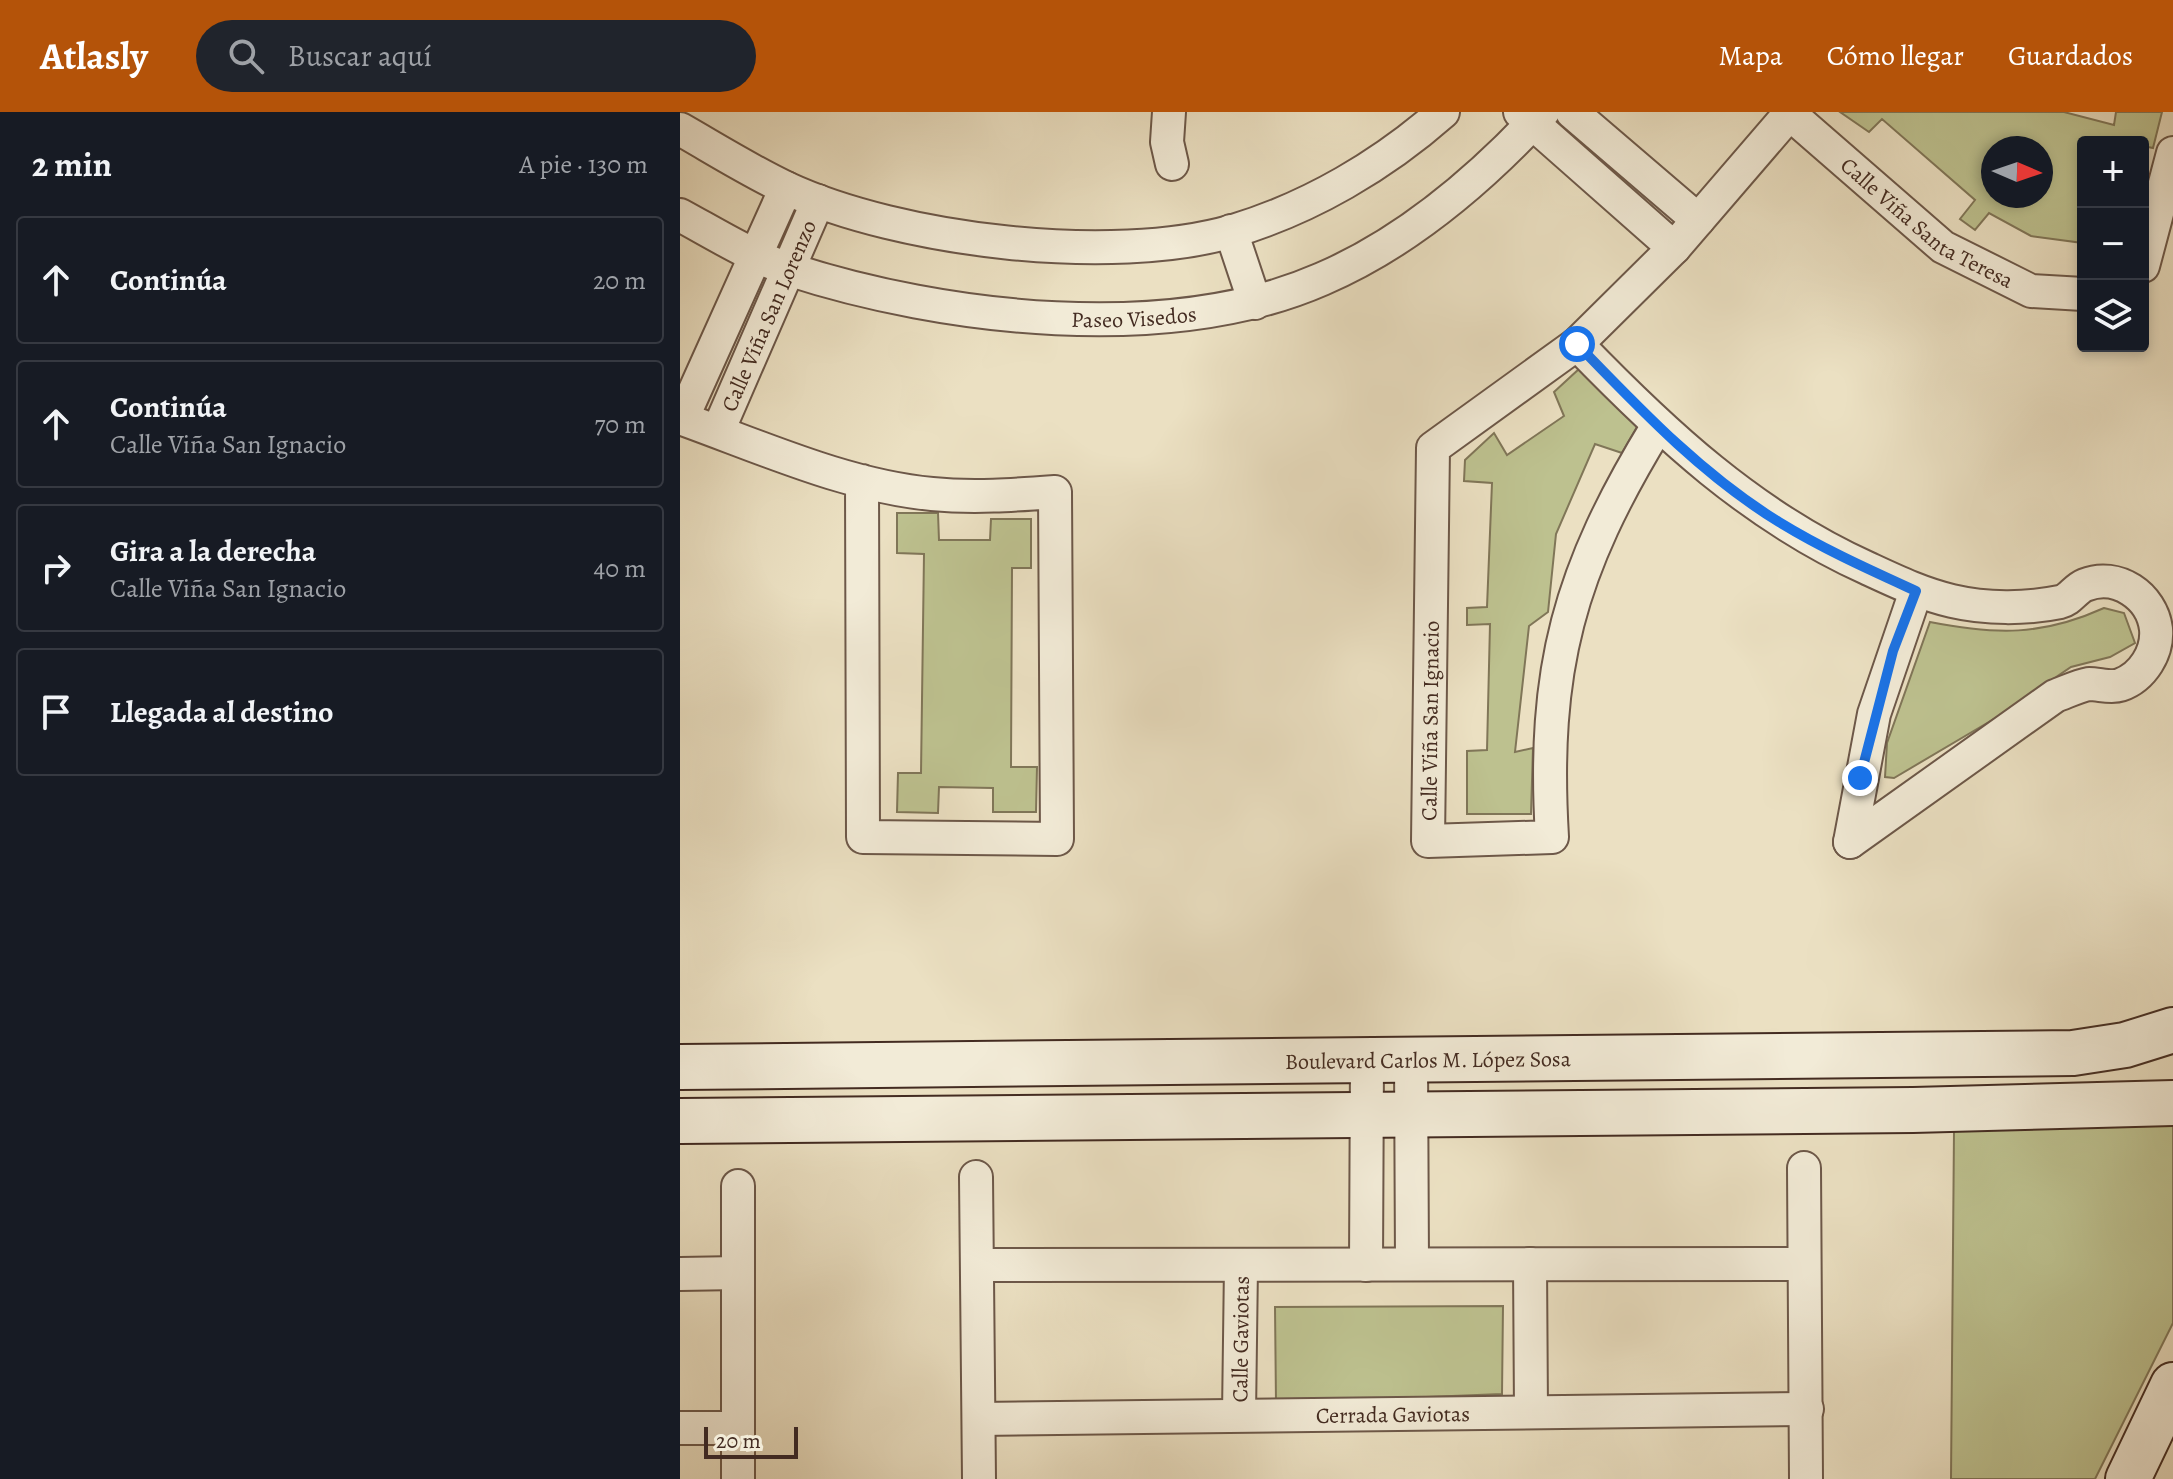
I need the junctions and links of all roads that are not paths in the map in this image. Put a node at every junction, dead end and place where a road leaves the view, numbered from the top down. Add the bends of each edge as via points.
1 (1169, 112) edge
2 (1443, 112) edge
3 (1572, 112) edge
4 (1790, 113) edge
5 (1532, 116) edge
6 (680, 129) edge
7 (2173, 153) edge
8 (1172, 164) dead end
9 (786, 188) junction
10 (818, 201) junction
11 (680, 215) edge
12 (1698, 220) junction
13 (1231, 231) junction
14 (2149, 243) edge
15 (1674, 248) junction
16 (753, 255) junction
17 (789, 269) junction
18 (2077, 294) edge
19 (1255, 303) junction
20 (1577, 344) junction
21 (681, 418) edge
22 (1657, 427) junction
23 (718, 431) junction
24 (862, 481) junction
25 (1916, 591) junction
26 (2173, 1030) edge
27 (1367, 1059) junction
28 (1411, 1059) junction
29 (680, 1067) edge
30 (2173, 1103) edge
31 (1412, 1114) junction
32 (1367, 1115) junction
33 (680, 1121) edge
34 (1804, 1168) dead end
35 (976, 1177) dead end
36 (738, 1186) dead end
37 (1412, 1264) junction
38 (1530, 1264) junction
39 (1804, 1264) junction
40 (977, 1265) junction
41 (1241, 1265) junction
42 (1366, 1265) junction
43 (738, 1273) junction
44 (680, 1274) edge
45 (2173, 1385) edge
46 (1807, 1409) junction
47 (1531, 1411) junction
48 (1239, 1415) junction
49 (979, 1419) junction
50 (680, 1428) edge
51 (738, 1428) junction
52 (738, 1479) edge
53 (979, 1479) edge
54 (1806, 1479) edge
55 (2128, 1479) edge

1 - 8 street
2 - 13 street via 1348,182 1290,211
3 - 12 street
4 - 12 street, Calle Viña Santa Teresa
4 - 18 street, Calle Viña Santa Teresa via 1943,247 2031,291
5 - 15 street
5 - 19 street, Paseo Visedos via 1468,185 1396,238 1323,279
6 - 9 street
7 - 14 street
9 - 10 street
9 - 16 street
10 - 13 street via 932,233 1029,245 1151,245
10 - 17 street, Calle Viña San Lorenzo
11 - 16 street, Paseo Visedos
12 - 15 street, Calle Viña Santa Teresa
13 - 19 street
15 - 20 street, Calle Viña San Ignacio
16 - 17 street, Paseo Visedos
16 - 21 street
17 - 19 street, Paseo Visedos via 915,303 998,313 1139,318
17 - 23 street, Calle Viña San Lorenzo
20 - 22 street
20 - 22 street, Calle Viña San Ignacio via 1433,448 1428,841 1552,837 1552,691 1567,619 1590,550
21 - 23 street
22 - 25 street via 1778,521
23 - 24 street
24 - 24 street via 931,494 1055,492 1057,839 863,837
25 - 25 street via 1874,714 1850,842 2055,696 2088,684 2118,685 2144,669 2157,642 2154,614 2136,591 2111,582 2084,585 2064,601 2026,606 1976,605
26 - 28 street, Boulevard Carlos M. López Sosa via 2073,1053
27 - 28 street, Boulevard Carlos M. López Sosa
27 - 29 street, Boulevard Carlos M. López Sosa
27 - 32 street
28 - 31 street
30 - 31 street
31 - 32 street
31 - 37 street
32 - 33 street
32 - 42 street
34 - 39 street
35 - 40 street
36 - 43 street
37 - 38 street
37 - 42 street
38 - 39 street
38 - 47 street
39 - 46 street
40 - 41 street
40 - 49 street
41 - 42 street
41 - 48 street, Calle Gaviotas
43 - 44 street
43 - 51 street
45 - 55 street
46 - 47 street, Cerrada Gaviotas
46 - 54 street
47 - 48 street, Cerrada Gaviotas
48 - 49 street, Cerrada Gaviotas
49 - 53 street
50 - 51 street
51 - 52 street

